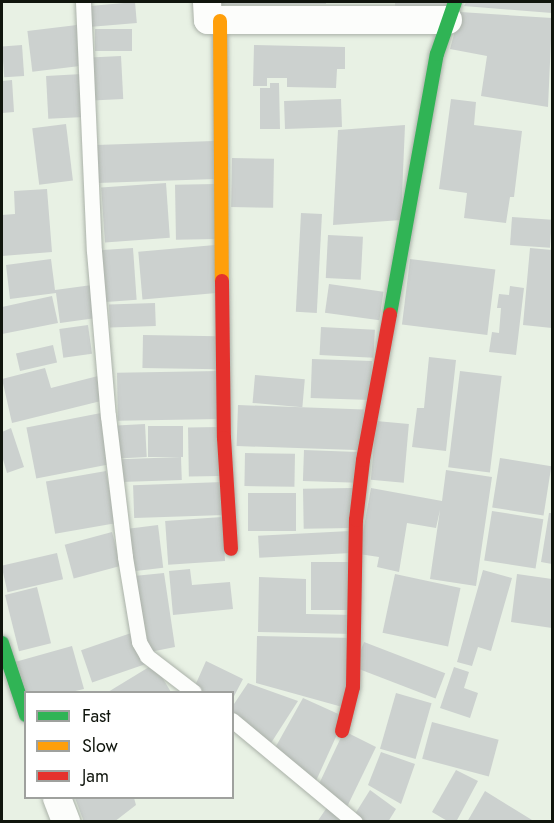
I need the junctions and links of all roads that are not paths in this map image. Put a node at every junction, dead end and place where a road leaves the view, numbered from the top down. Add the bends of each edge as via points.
1 (83, 2) edge
2 (213, 11) edge
3 (389, 11) edge
4 (452, 11) edge
5 (231, 549) dead end
6 (2, 643) edge
7 (191, 691) edge
8 (24, 709) edge
9 (234, 722) edge
10 (342, 731) dead end
11 (57, 799) edge
12 (66, 822) edge
13 (355, 822) edge

1 - 7 lane via 94,251 124,557 139,642 147,656
2 - 3 street
2 - 5 street via 224,438
3 - 4 street
4 - 10 street via 435,65 363,460 356,520 353,687
6 - 8 street
9 - 13 lane
11 - 12 street

